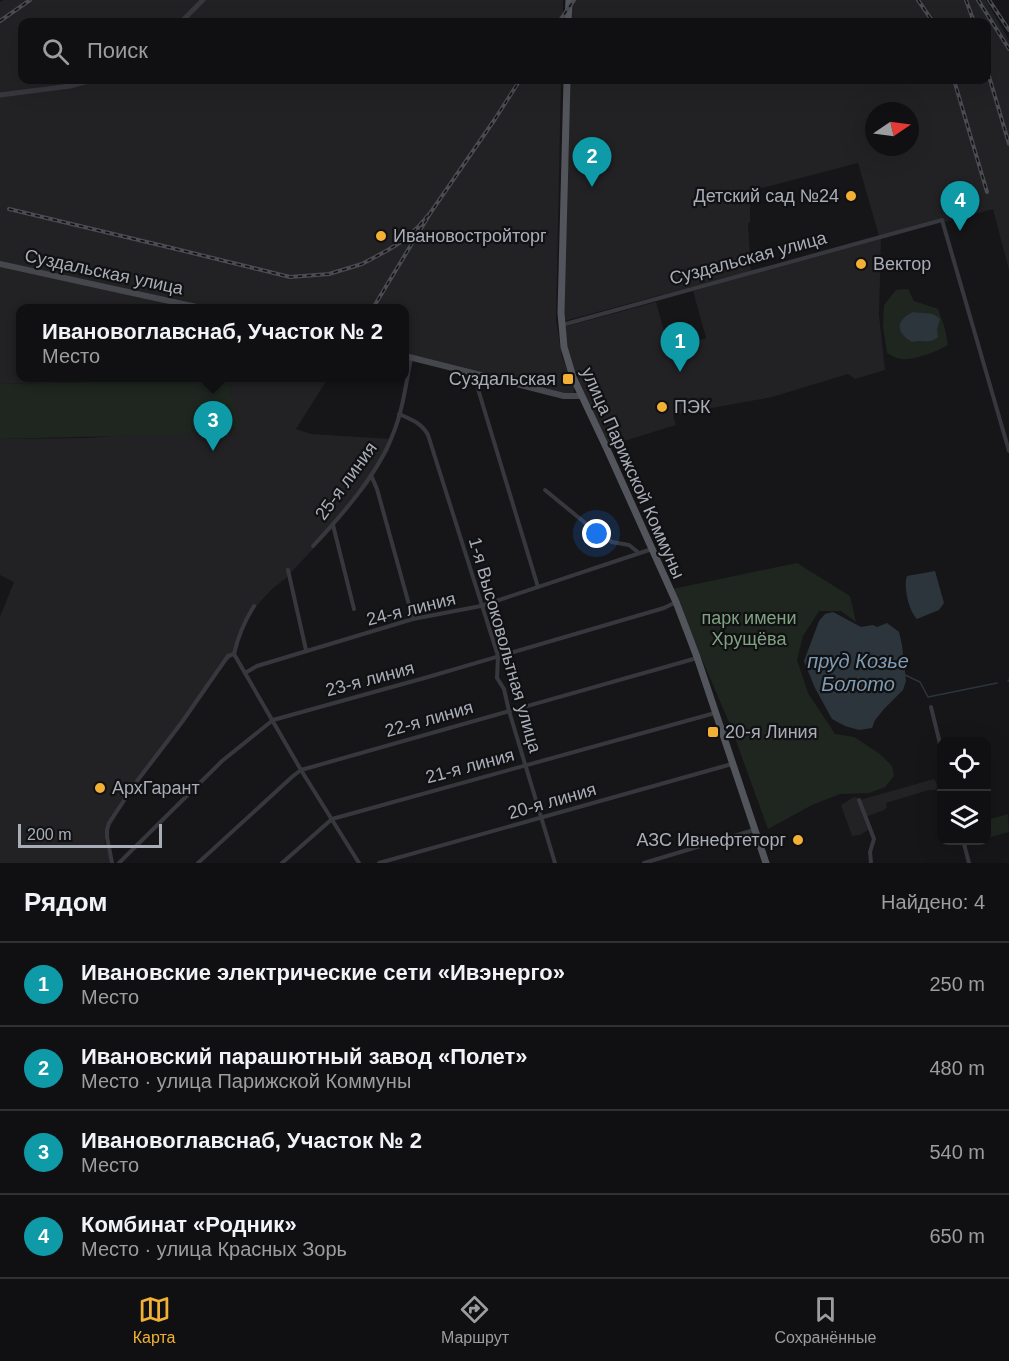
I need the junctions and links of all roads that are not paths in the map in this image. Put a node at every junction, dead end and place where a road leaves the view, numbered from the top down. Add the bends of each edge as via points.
1 (203, 0) edge
2 (569, 0) edge
3 (185, 18) edge
4 (568, 18) edge
5 (77, 84) edge
6 (567, 84) edge
7 (0, 95) edge
8 (0, 264) edge
9 (179, 304) edge
10 (561, 326) junction
11 (409, 357) edge
12 (477, 374) junction
13 (404, 382) edge
14 (582, 396) junction
15 (399, 414) junction
16 (1009, 451) edge
17 (371, 475) junction
18 (545, 490) dead end
19 (333, 524) junction
20 (313, 546) dead end
21 (652, 549) junction
22 (639, 554) junction
23 (288, 570) dead end
24 (538, 587) junction
25 (676, 602) junction
26 (254, 606) dead end
27 (481, 606) junction
28 (354, 609) dead end
29 (413, 619) junction
30 (306, 650) junction
31 (234, 654) junction
32 (498, 656) junction
33 (697, 657) junction
34 (245, 673) junction
35 (930, 707) dead end
36 (509, 711) junction
37 (716, 712) junction
38 (273, 720) junction
39 (938, 737) edge
40 (732, 764) junction
41 (525, 765) junction
42 (301, 770) junction
43 (859, 800) dead end
44 (541, 818) junction
45 (332, 819) junction
46 (754, 830) junction
47 (964, 845) edge
48 (112, 863) edge
49 (119, 863) edge
50 (198, 863) edge
51 (282, 863) edge
52 (359, 863) edge
53 (379, 863) edge
54 (555, 863) edge
55 (644, 863) edge
56 (766, 863) edge
57 (871, 863) edge
58 (969, 863) edge

1 - 3 street
2 - 4 main road
5 - 7 street
6 - 10 main road, улица Парижской Коммуны
8 - 9 main road, Суздальская улица
10 - 14 main road, улица Парижской Коммуны via 568,363
10 - 16 street, Суздальская улица via 942,220
11 - 12 main road
12 - 14 main road via 564,396
12 - 24 street via 478,389
13 - 15 street, 25-я линия
14 - 21 main road, улица Парижской Коммуны
15 - 17 street, 25-я линия via 387,449
15 - 27 street, 1-я Высоковольтная улица via 418,423 428,435
17 - 19 street, 25-я линия
17 - 29 street
18 - 22 street via 595,531 612,542 629,545
19 - 20 street, 25-я линия
19 - 28 street
21 - 22 street, 24-я линия
21 - 25 main road, улица Парижской Коммуны
22 - 24 street, 24-я линия
23 - 30 street
24 - 27 street, 24-я линия
25 - 32 street, 23-я линия
25 - 33 main road, улица Парижской Коммуны
26 - 31 street via 237,638
27 - 29 street, 24-я линия
27 - 32 street, 1-я Высоковольтная улица
29 - 30 street, 24-я линия
30 - 34 street, 24-я линия
31 - 34 street
31 - 48 street via 228,656 114,814 107,830
32 - 36 street, 1-я Высоковольтная улица via 496,678 504,689
32 - 38 street, 23-я линия
33 - 36 street, 22-я линия
33 - 37 main road, улица Парижской Коммуны
34 - 38 street
35 - 39 street
36 - 41 street, 1-я Высоковольтная улица
36 - 42 street, 22-я линия
37 - 40 main road, улица Парижской Коммуны
37 - 41 street, 21-я линия
38 - 42 street
38 - 49 street, 23-я линия via 222,761
40 - 44 street, 20-я линия
40 - 46 main road, улица Парижской Коммуны
41 - 44 street, 1-я Высоковольтная улица
41 - 45 street, 21-я линия
42 - 45 street
42 - 50 street, 22-я линия
43 - 57 street via 874,839
44 - 53 street, 20-я линия
44 - 54 street, 1-я Высоковольтная улица
45 - 51 street, 21-я линия
45 - 52 street
46 - 55 street
46 - 56 main road, улица Парижской Коммуны
47 - 58 street

